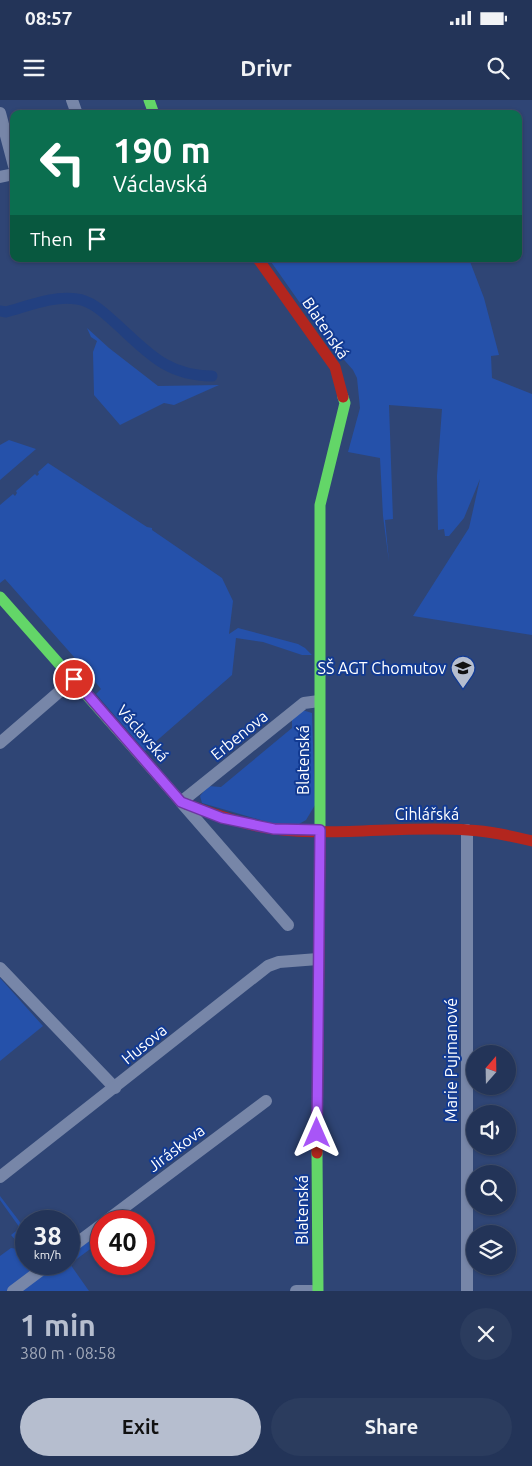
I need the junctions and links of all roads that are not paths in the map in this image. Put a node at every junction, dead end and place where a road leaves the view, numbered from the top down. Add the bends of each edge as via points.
1 (0, 113) edge
2 (10, 151) edge
3 (260, 262) edge
4 (0, 597) edge
5 (74, 679) junction
6 (319, 701) junction
7 (0, 743) edge
8 (181, 802) junction
9 (320, 830) junction
10 (467, 830) junction
11 (532, 841) edge
12 (288, 925) dead end
13 (318, 959) junction
14 (0, 968) edge
15 (115, 1088) junction
16 (266, 1101) dead end
17 (0, 1177) edge
18 (121, 1210) edge
19 (34, 1275) edge
20 (13, 1291) edge
21 (296, 1291) edge
22 (312, 1291) edge
23 (318, 1291) edge
24 (467, 1291) edge

1 - 2 street
3 - 6 street, Blatenská via 335,367 345,403 320,504
4 - 5 street, Václavská
5 - 7 street
5 - 8 street, Václavská
6 - 8 street, Erbenova via 304,703
6 - 9 street, Blatenská
8 - 9 street, Václavská via 222,818 265,827
8 - 12 street, Václavská
9 - 10 street, Cihlářská
9 - 13 street, Blatenská
10 - 11 street, Cihlářská via 512,834
10 - 24 street, Marie Pujmanové
13 - 15 street, Husova via 268,966
13 - 23 street, Blatenská
14 - 15 street
15 - 17 street, Husova
16 - 18 street, Jiráskova
19 - 20 street
21 - 22 street

